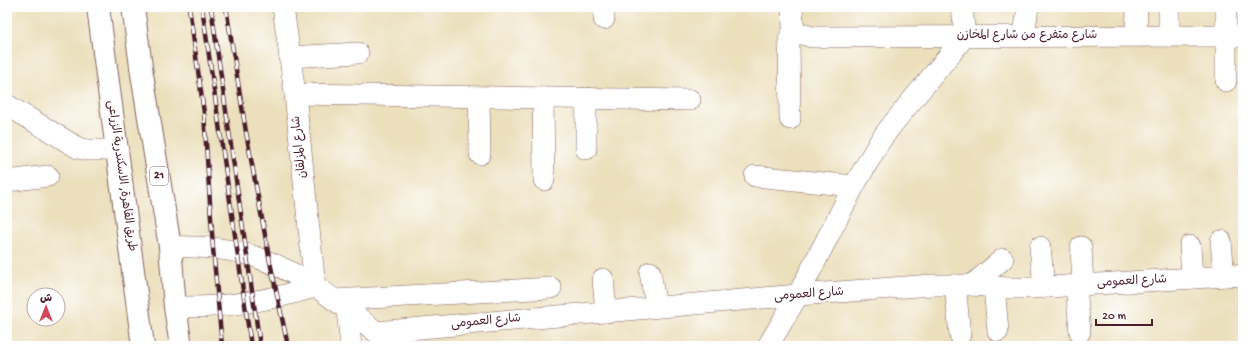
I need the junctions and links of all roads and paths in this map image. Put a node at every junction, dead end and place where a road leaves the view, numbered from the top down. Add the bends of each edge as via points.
1 (98, 7) edge
2 (133, 7) edge
3 (283, 7) edge
4 (792, 7) edge
5 (962, 7) edge
6 (1028, 7) edge
7 (1137, 7) edge
8 (1169, 7) edge
9 (1226, 7) edge
10 (805, 35) junction
11 (1169, 35) junction
12 (965, 36) junction
13 (1024, 36) junction
14 (1136, 36) junction
15 (1235, 36) edge
16 (358, 53) dead end
17 (290, 57) junction
18 (1226, 81) dead end
19 (295, 94) junction
20 (479, 97) junction
21 (543, 98) junction
22 (586, 98) junction
23 (690, 100) dead end
24 (7, 105) edge
25 (790, 119) dead end
26 (586, 149) dead end
27 (118, 150) junction
28 (480, 154) dead end
29 (48, 176) dead end
30 (755, 176) dead end
31 (544, 180) dead end
32 (7, 181) edge
33 (854, 186) junction
34 (1222, 241) dead end
35 (1190, 246) dead end
36 (170, 247) junction
37 (1040, 247) dead end
38 (1081, 247) dead end
39 (1003, 259) dead end
40 (650, 272) dead end
41 (1234, 276) edge
42 (1192, 278) junction
43 (603, 279) dead end
44 (963, 285) junction
45 (1079, 285) junction
46 (315, 287) junction
47 (994, 287) junction
48 (1044, 287) junction
49 (551, 288) dead end
50 (798, 295) junction
51 (341, 305) junction
52 (175, 307) junction
53 (656, 308) junction
54 (606, 312) junction
55 (998, 331) dead end
56 (376, 332) junction
57 (1080, 332) dead end
58 (960, 335) dead end
59 (143, 346) edge
60 (181, 346) edge
61 (351, 346) edge
62 (394, 346) edge
63 (768, 346) edge

1 - 27 highway, طريق القاهرة, الاسكندرية الزراعى
2 - 36 highway, 21
3 - 17 street, شارع المزلقان
4 - 10 street via 793,26
5 - 12 street
6 - 13 street
7 - 14 street
8 - 11 street
9 - 15 street
10 - 12 street, شارع متفرع من شارع المخازن
10 - 25 street via 794,33 789,37
11 - 14 street, شارع متفرع من شارع المخازن
11 - 15 street, شارع متفرع من شارع المخازن
12 - 13 street, شارع متفرع من شارع المخازن
12 - 33 street via 891,126
13 - 14 street, شارع متفرع من شارع المخازن
15 - 18 street
16 - 17 street
17 - 19 street, شارع المزلقان
19 - 20 street
19 - 46 street, شارع المزلقان
20 - 21 street
20 - 28 street
21 - 22 street
21 - 31 street
22 - 23 street
22 - 26 street
24 - 27 street via 78,148
27 - 59 highway, طريق القاهرة, الاسكندرية الزراعى
29 - 32 street
30 - 33 street
33 - 50 street
34 - 41 street
35 - 42 street
36 - 46 street via 213,248 246,254 293,273
36 - 52 highway, 21
37 - 48 street
38 - 45 street
39 - 44 street
40 - 53 street
41 - 42 street, شارع العمومى
42 - 45 street, شارع العمومى
43 - 54 street
44 - 47 street, شارع العمومى
44 - 50 street, شارع العمومى
44 - 58 street
45 - 48 street, شارع العمومى
45 - 57 street
46 - 51 street
46 - 52 street via 245,304
47 - 48 street, شارع العمومى
47 - 55 street
49 - 51 street
50 - 53 street, شارع العمومى
50 - 63 street
51 - 56 street
51 - 61 street
52 - 60 highway, 21
53 - 54 street, شارع العمومى
54 - 56 street, شارع العمومى
56 - 62 street

